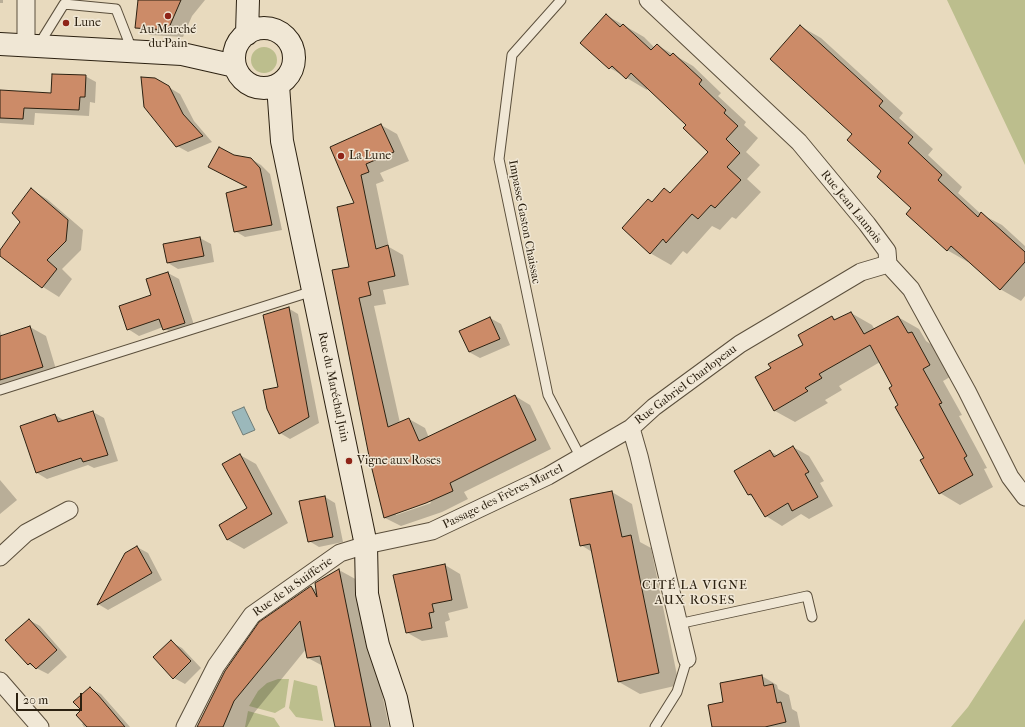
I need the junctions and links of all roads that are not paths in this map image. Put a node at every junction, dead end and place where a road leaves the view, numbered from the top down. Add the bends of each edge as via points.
1 (26, 0) edge
2 (248, 0) edge
3 (258, 0) edge
4 (561, 0) edge
5 (648, 0) edge
6 (269, 29) junction
7 (0, 44) edge
8 (32, 45) junction
9 (239, 49) junction
10 (132, 51) junction
11 (270, 87) junction
12 (888, 264) junction
13 (313, 291) junction
14 (0, 390) edge
15 (631, 428) junction
16 (580, 458) junction
17 (1025, 497) edge
18 (69, 510) dead end
19 (366, 545) junction
20 (0, 557) edge
21 (812, 618) dead end
22 (678, 624) junction
23 (687, 659) joint
24 (0, 682) edge
25 (40, 727) edge
26 (185, 727) edge
27 (402, 727) edge
28 (655, 727) edge

1 - 8 street
2 - 9 main road
3 - 6 main road
4 - 16 lane, Impasse Gaston Chaissac via 512,55 498,159 548,395
5 - 12 street, Rue Jean Launois via 799,142 887,251
6 - 9 main road via 261,28
6 - 11 main road via 286,37 294,54 294,63 286,80
7 - 8 main road
8 - 10 main road
8 - 10 lane via 64,4 116,9
9 - 10 main road via 182,54
9 - 11 main road via 239,75 253,87
11 - 13 main road, Rue du Maréchal Juin
12 - 15 street, Rue Gabriel Charlopeau via 861,272 740,344 654,407
12 - 17 street, Rue Jean Launois via 911,289 1010,477
13 - 14 lane
13 - 19 main road, Rue du Maréchal Juin
15 - 16 street, Passage des Frères Martel
15 - 22 street, Rue Gabriel Charlopeau via 640,456
16 - 19 street, Passage des Frères Martel via 432,531
18 - 20 street via 26,533
19 - 26 street, Rue de la Suifferie via 340,553 252,615 216,666
19 - 27 main road, Rue du Maréchal Juin via 367,594 378,645 396,698
21 - 22 lane via 808,596
22 - 23 street, Rue Gabriel Charlopeau
23 - 28 lane via 677,692
24 - 25 street

